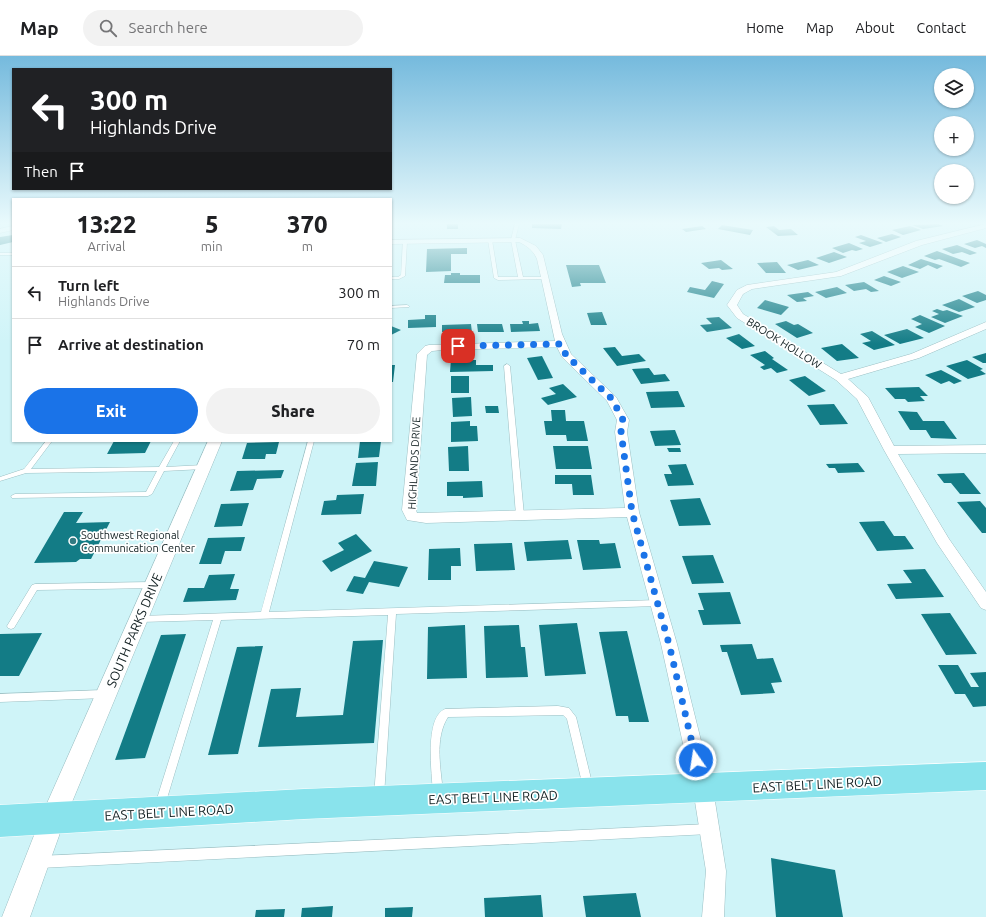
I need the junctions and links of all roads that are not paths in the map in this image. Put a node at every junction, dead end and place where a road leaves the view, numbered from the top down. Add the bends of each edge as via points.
1 (404, 264) edge
2 (494, 264) edge
3 (518, 264) edge
4 (542, 264) edge
5 (864, 264) edge
6 (392, 278) edge
7 (546, 278) junction
8 (521, 279) junction
9 (407, 306) dead end
10 (392, 307) edge
11 (986, 325) edge
12 (561, 344) junction
13 (507, 366) dead end
14 (840, 378) junction
15 (48, 442) edge
16 (176, 442) edge
17 (215, 442) edge
18 (310, 442) edge
19 (890, 450) junction
20 (986, 450) edge
21 (203, 467) junction
22 (161, 469) junction
23 (26, 471) junction
24 (0, 479) edge
25 (15, 496) dead end
26 (632, 512) junction
27 (520, 515) junction
28 (153, 585) junction
29 (658, 603) junction
30 (986, 604) edge
31 (392, 611) junction
32 (264, 615) junction
33 (218, 617) junction
34 (138, 619) junction
35 (11, 626) dead end
36 (106, 694) junction
37 (0, 698) edge
38 (986, 776) edge
39 (703, 789) junction
40 (589, 793) junction
41 (438, 799) junction
42 (378, 802) junction
43 (158, 813) junction
44 (53, 819) junction
45 (0, 821) edge
46 (709, 829) junction
47 (36, 862) junction
48 (16, 917) edge
49 (713, 917) edge

1 - 6 lane via 403,276
2 - 8 lane via 496,278
3 - 8 lane
4 - 7 street
5 - 14 street, BROOK HOLLOW via 838,274 750,287 736,296 732,305 740,316
7 - 8 lane
7 - 12 street
9 - 10 lane
11 - 14 street via 915,356
12 - 26 street via 566,355 612,399 623,420 621,432
12 - 27 street, HIGHLANDS DRIVE via 429,348 422,354 409,510 412,517
13 - 27 lane
14 - 19 street, BROOK HOLLOW via 862,397
15 - 23 lane
16 - 22 lane
17 - 21 street, SOUTH PARKS DRIVE
18 - 32 lane
19 - 20 street
19 - 30 street, BROOK HOLLOW via 944,543
21 - 22 lane
21 - 28 street, SOUTH PARKS DRIVE
22 - 23 lane
22 - 25 lane via 148,494
23 - 24 lane
26 - 27 street, HIGHLANDS DRIVE
26 - 29 street
28 - 34 street, SOUTH PARKS DRIVE
28 - 35 lane via 35,587
29 - 31 lane
29 - 39 street
31 - 32 lane
31 - 42 lane
32 - 33 lane
33 - 34 lane
33 - 43 lane
34 - 36 street, SOUTH PARKS DRIVE
36 - 37 lane
36 - 44 street, SOUTH PARKS DRIVE
38 - 39 main road, EAST BELT LINE ROAD
39 - 40 main road, EAST BELT LINE ROAD
39 - 46 street
40 - 41 main road, EAST BELT LINE ROAD
40 - 41 lane via 574,725 566,711 473,712 445,714 440,719 435,743
41 - 42 main road, EAST BELT LINE ROAD
42 - 43 main road, EAST BELT LINE ROAD
43 - 44 main road, EAST BELT LINE ROAD
44 - 45 main road, EAST BELT LINE ROAD
44 - 47 street, SOUTH PARKS DRIVE
46 - 47 lane
46 - 49 street via 716,871
47 - 48 street, SOUTH PARKS DRIVE

